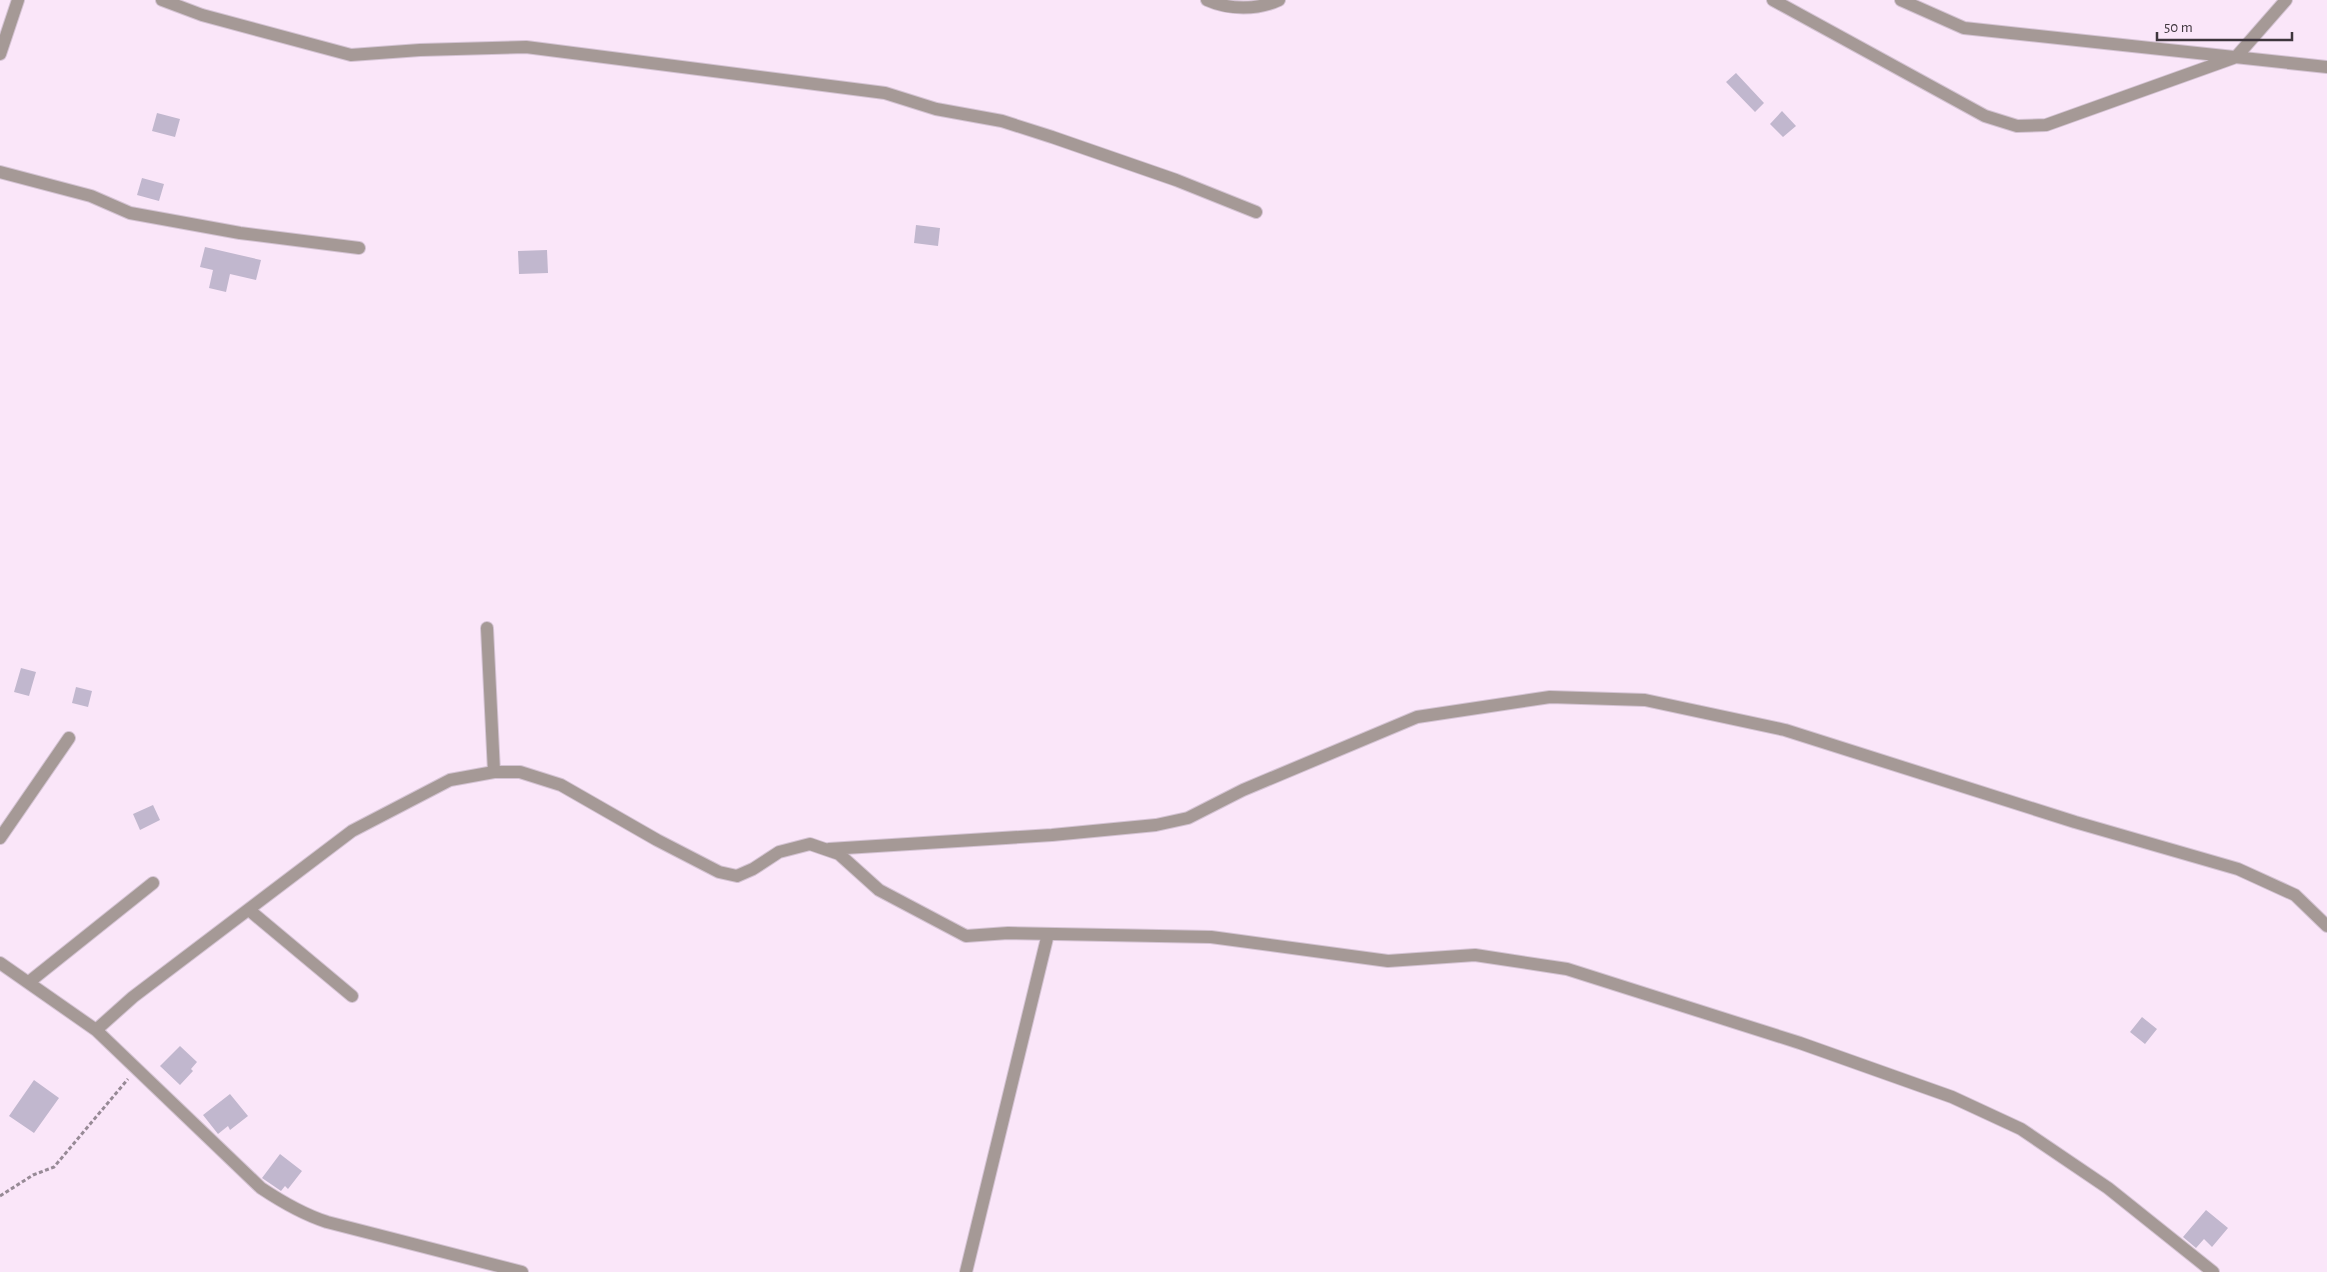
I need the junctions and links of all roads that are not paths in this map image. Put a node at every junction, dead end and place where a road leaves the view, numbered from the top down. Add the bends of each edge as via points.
1 (18, 0) edge
2 (162, 0) edge
3 (1207, 0) edge
4 (1279, 0) edge
5 (1773, 0) edge
6 (1900, 0) edge
7 (2286, 0) edge
8 (0, 54) edge
9 (2236, 57) junction
10 (2327, 67) edge
11 (0, 172) edge
12 (1256, 212) dead end
13 (359, 248) dead end
14 (487, 628) dead end
15 (70, 738) dead end
16 (494, 772) junction
17 (0, 838) edge
18 (826, 850) junction
19 (153, 883) dead end
20 (249, 910) junction
21 (2327, 926) edge
22 (1048, 934) junction
23 (0, 962) edge
24 (29, 982) junction
25 (352, 996) dead end
26 (96, 1030) junction
27 (522, 1272) edge
28 (966, 1272) edge
29 (2213, 1272) edge

1 - 8 street
2 - 12 street via 202,15 351,55 526,47 885,93 936,109 1035,132 1176,180
3 - 4 street via 1241,8
5 - 9 street via 1985,116 2017,126 2046,125
6 - 9 street via 1964,28
7 - 9 street
9 - 10 street
11 - 13 street via 91,196 130,213 240,234
14 - 16 street
15 - 17 street
16 - 18 street via 520,772 561,785 719,872 737,876 779,852 810,844
16 - 20 street via 450,780 352,831
18 - 21 street via 1156,825 1188,818 1243,790 1417,717 1550,697 1646,700 1785,730 2084,825 2238,869 2295,895
18 - 22 street via 839,854 879,890 966,936
19 - 24 street
20 - 25 street
20 - 26 street via 133,997
22 - 28 street
22 - 29 street via 1211,937 1388,961 1476,954 1567,969 1800,1043 1952,1097 2021,1129 2108,1188
23 - 24 street
24 - 26 street
26 - 27 street via 261,1188 287,1206 327,1222

